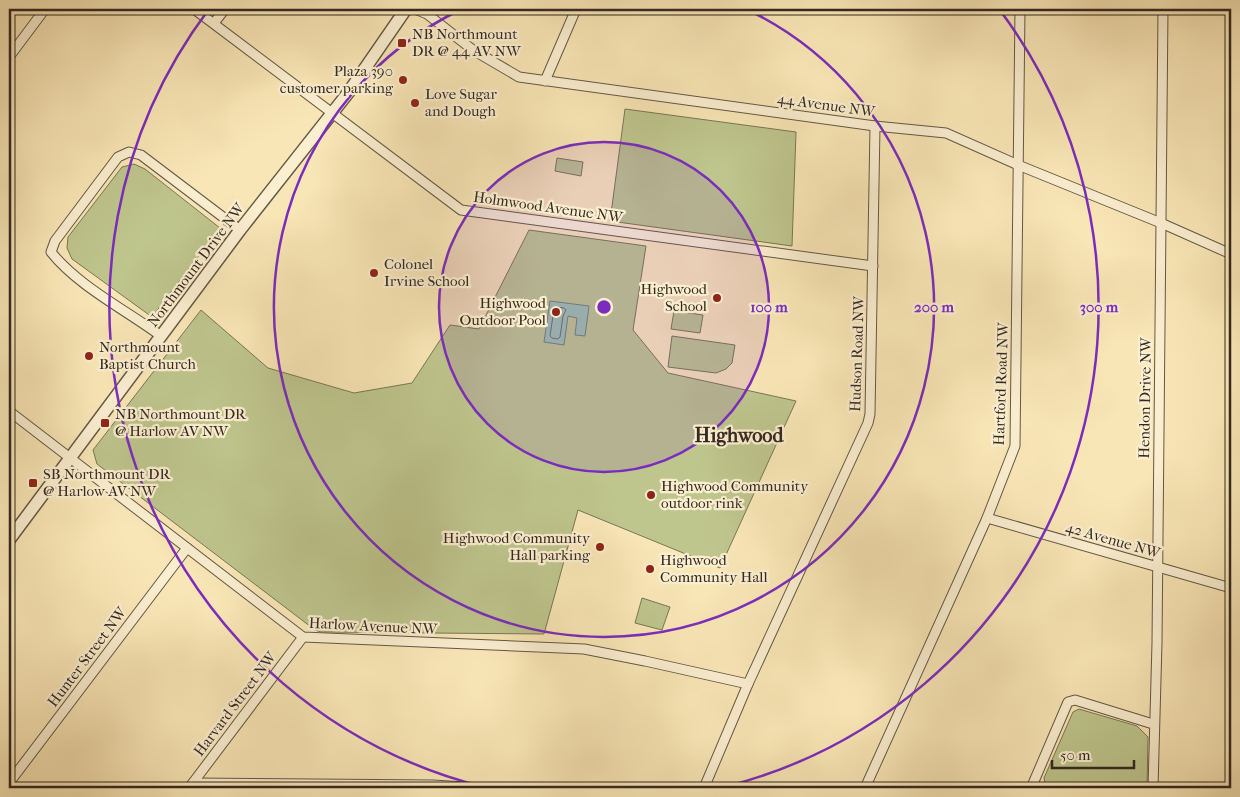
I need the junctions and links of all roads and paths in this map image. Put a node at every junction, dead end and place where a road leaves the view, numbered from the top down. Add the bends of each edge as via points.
1 (45, 9) edge
2 (194, 9) edge
3 (225, 9) edge
4 (406, 9) edge
5 (415, 9) edge
6 (576, 9) edge
7 (1020, 9) edge
8 (1164, 9) edge
9 (214, 23) junction
10 (9, 57) edge
11 (545, 81) junction
12 (332, 113) junction
13 (875, 126) junction
14 (1018, 165) junction
15 (1161, 223) junction
16 (240, 230) junction
17 (1231, 254) edge
18 (873, 266) junction
19 (161, 336) junction
20 (9, 411) edge
21 (71, 458) junction
22 (986, 518) junction
23 (9, 540) edge
24 (187, 548) junction
25 (1157, 566) junction
26 (1231, 588) edge
27 (303, 637) junction
28 (748, 684) junction
29 (1154, 724) junction
30 (9, 783) edge
31 (191, 786) edge
32 (480, 788) edge
33 (704, 788) edge
34 (865, 788) edge
35 (1033, 788) edge
36 (1153, 788) edge

1 - 10 street
2 - 9 street, Holmwood Avenue NW
3 - 9 street
4 - 12 street, Northmount Drive NW
5 - 11 street, 44 Avenue NW via 427,14 473,50 519,77
6 - 11 street
7 - 14 street, Hartford Road NW
8 - 15 street, Hendon Drive NW
9 - 12 street, Holmwood Avenue NW
11 - 13 street, 44 Avenue NW
12 - 16 street, Northmount Drive NW
12 - 18 street, Holmwood Avenue NW via 461,210
13 - 14 street, 44 Avenue NW via 946,133
13 - 18 street, Hudson Road NW
14 - 15 street, 44 Avenue NW
14 - 22 street, Hartford Road NW via 1015,446
15 - 17 street, 44 Avenue NW
15 - 25 street, Hendon Drive NW
16 - 19 street, Northmount Drive NW
16 - 19 street via 141,155 129,152 118,157 55,240 51,252 59,262 100,295
18 - 28 street, Hudson Road NW via 868,423
19 - 21 street, Northmount Drive NW
20 - 21 street, Harlow Avenue NW
21 - 23 street, Northmount Drive NW
21 - 24 street, Harlow Avenue NW
22 - 25 street, 42 Avenue NW
22 - 34 street, Hartford Road NW
24 - 27 street, Harlow Avenue NW
24 - 30 street, Hunter Street NW
25 - 26 street, 42 Avenue NW
25 - 29 street, Hendon Drive NW
27 - 28 street, Harlow Avenue NW via 584,649
27 - 31 street, Harvard Street NW
28 - 33 street, Hudson Road NW
29 - 35 street via 1075,700 1068,702
29 - 36 street, Hendon Drive NW
31 - 32 street via 433,785

